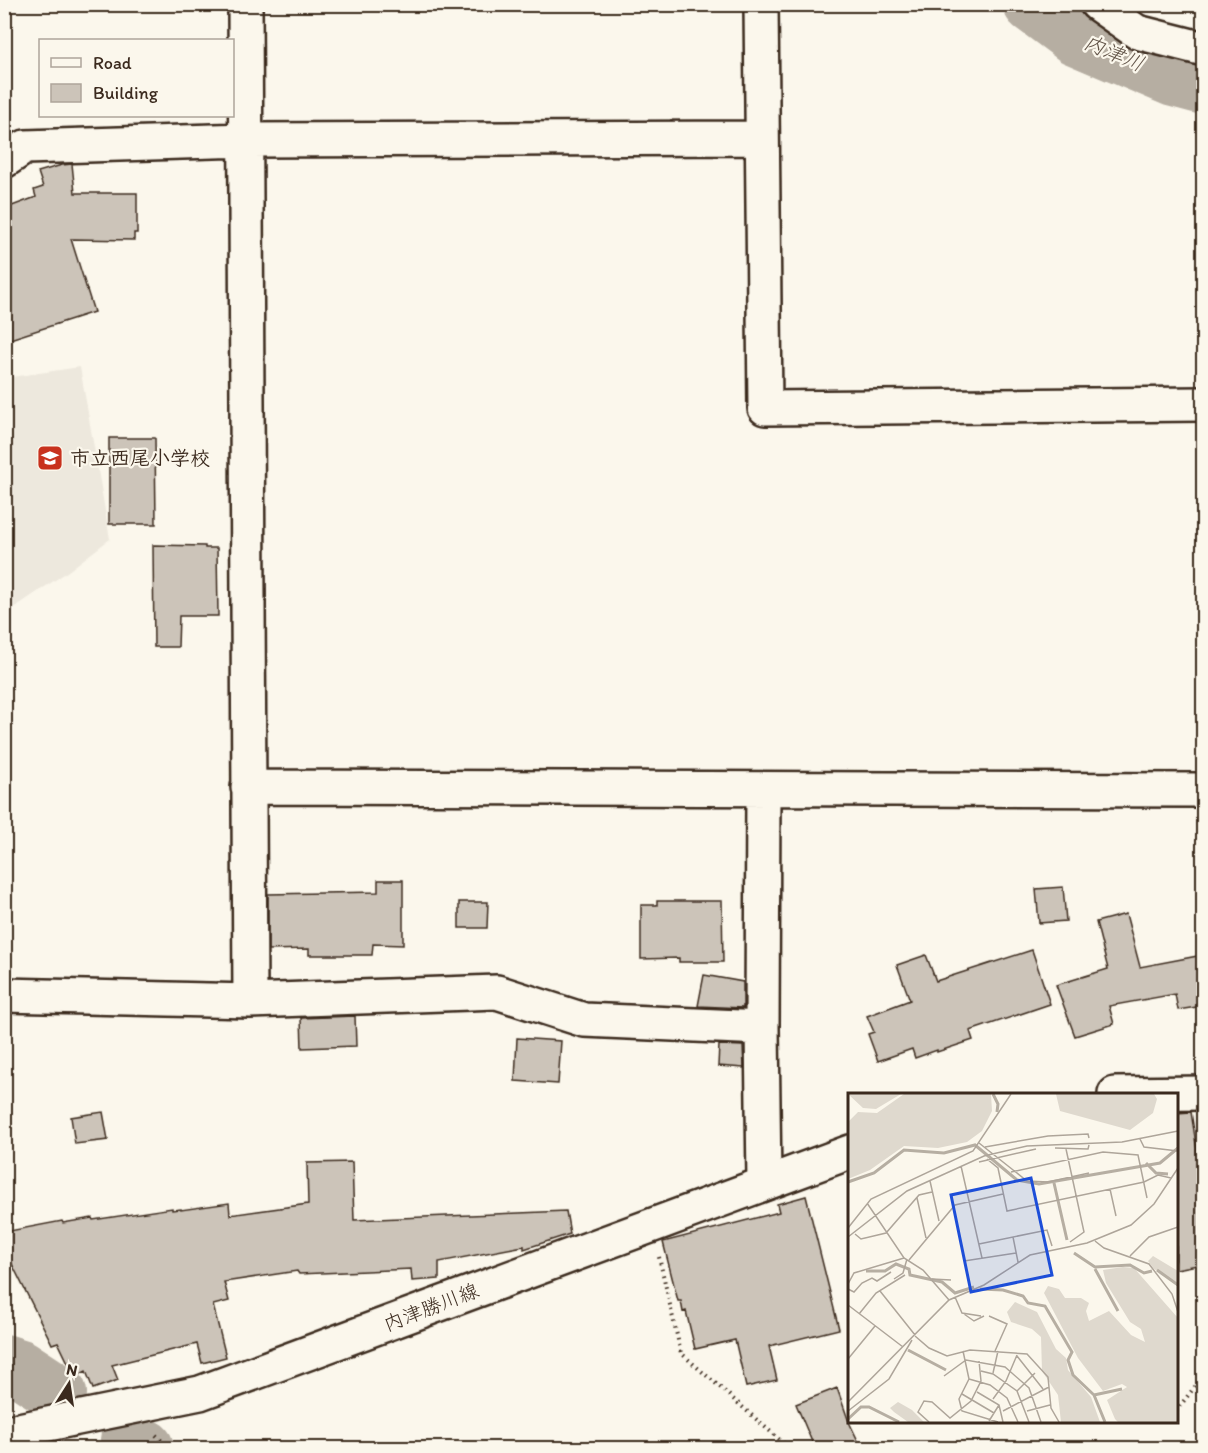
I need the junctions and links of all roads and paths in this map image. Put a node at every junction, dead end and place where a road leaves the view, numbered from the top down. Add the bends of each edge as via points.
1 (245, 4) edge
2 (761, 4) edge
3 (1097, 4) edge
4 (1203, 49) edge
5 (762, 138) junction
6 (245, 140) junction
7 (4, 161) edge
8 (1203, 404) edge
9 (248, 787) junction
10 (763, 789) junction
11 (1203, 790) edge
12 (4, 995) edge
13 (250, 1000) junction
14 (762, 1028) junction
15 (1203, 1093) edge
16 (1178, 1094) edge
17 (848, 1152) edge
18 (764, 1182) junction
19 (652, 1224) junction
20 (1203, 1375) edge
21 (1178, 1408) edge
22 (4, 1432) edge
23 (789, 1449) edge

1 - 6 street
2 - 5 street
3 - 4 street via 1137,32
5 - 6 street
5 - 8 street via 765,408
6 - 7 street via 25,147
6 - 9 street
9 - 10 street
9 - 13 street
10 - 11 street
10 - 14 street
12 - 13 street
13 - 14 street via 497,992 584,1020
14 - 18 street
15 - 16 street
17 - 18 street, 内津勝川線
18 - 19 street, 内津勝川線
19 - 22 street, 内津勝川線 via 200,1393
19 - 23 path via 681,1353
20 - 21 path

